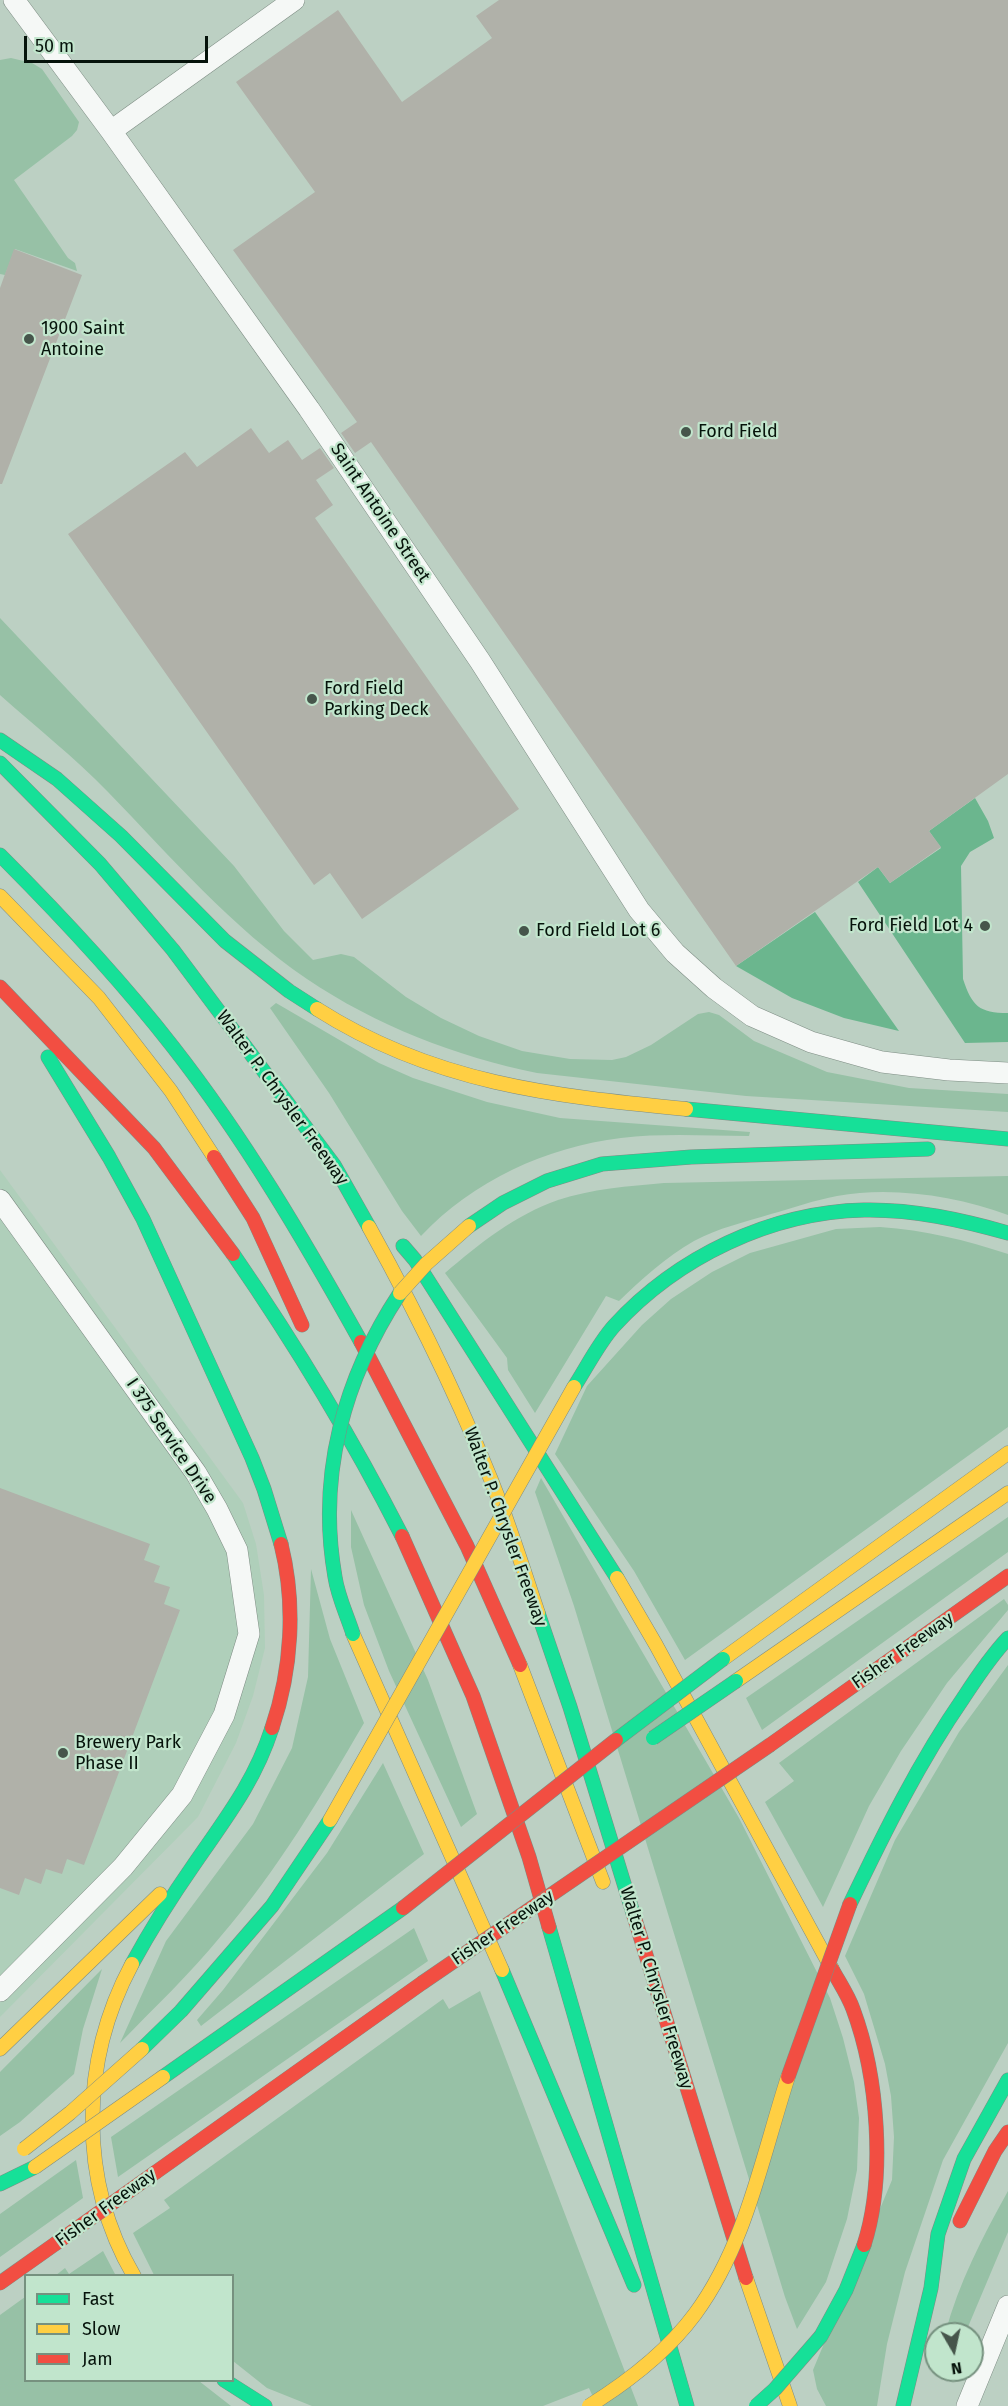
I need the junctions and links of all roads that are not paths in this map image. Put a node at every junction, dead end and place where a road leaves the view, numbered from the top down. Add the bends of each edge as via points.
1 (14, 0) edge
2 (294, 0) edge
3 (111, 131) junction
4 (0, 740) edge
5 (0, 763) edge
6 (0, 855) edge
7 (0, 896) edge
8 (0, 987) edge
9 (14, 1001) junction
10 (1008, 1073) edge
11 (1008, 1139) edge
12 (1008, 1147) edge
13 (334, 1165) junction
14 (0, 1200) edge
15 (378, 1216) dead end
16 (1008, 1233) edge
17 (393, 1234) dead end
18 (1008, 1453) edge
19 (373, 1479) junction
20 (1008, 1493) edge
21 (1008, 1576) edge
22 (1008, 1638) edge
23 (638, 1748) dead end
24 (608, 1768) dead end
25 (197, 1860) junction
26 (610, 1900) dead end
27 (403, 1908) junction
28 (635, 1965) dead end
29 (0, 1991) edge
30 (0, 2049) edge
31 (1008, 2080) edge
32 (699, 2129) junction
33 (1008, 2132) edge
34 (0, 2178) edge
35 (0, 2184) edge
36 (133, 2274) edge
37 (0, 2283) edge
38 (931, 2288) junction
39 (639, 2298) dead end
40 (1008, 2306) edge
41 (648, 2319) dead end
42 (227, 2382) edge
43 (265, 2406) edge
44 (589, 2406) edge
45 (685, 2406) edge
46 (756, 2406) edge
47 (790, 2406) edge
48 (903, 2406) edge
49 (967, 2406) edge

1 - 3 street, Saint Antoine Street
2 - 3 street
3 - 10 street, Saint Antoine Street via 329,438 480,661 639,910 675,953 752,1016 811,1042 882,1062
4 - 11 highway via 57,779 121,836 225,940 289,991 339,1023 422,1062 497,1084 586,1099
5 - 13 highway, Walter P. Chrysler Freeway via 100,864 173,950
6 - 26 highway via 78,934 149,1017 222,1113 290,1216 382,1381 476,1563 535,1702
7 - 19 highway via 99,998 171,1091 253,1218
8 - 9 highway
9 - 19 highway via 154,1148 196,1202 287,1332
9 - 25 highway via 142,1216 264,1485 283,1548 290,1624 278,1713 240,1799
12 - 39 highway, bridge via 691,1157 602,1164 547,1181 469,1226 404,1287 379,1326 347,1394 331,1459 329,1527 335,1579 353,1635 526,2027
13 - 15 highway
13 - 32 highway, Walter P. Chrysler Freeway via 403,1288 452,1389 504,1513 570,1707
14 - 29 street, I 375 Service Drive via 196,1473 217,1509 237,1550 249,1634 224,1715 182,1795 123,1867
16 - 34 highway, bridge via 936,1215 864,1210 799,1218 736,1238 668,1277 614,1327 574,1387 330,1820 272,1906 181,2011 23,2151
17 - 46 highway, bridge via 415,1260 596,1542 668,1666 853,2008 862,2037 874,2106 874,2197 867,2238 846,2293 821,2336
18 - 27 highway, bridge via 635,1725
19 - 45 highway via 473,1696 508,1794 561,1962
20 - 23 highway, bridge
21 - 37 highway, Fisher Freeway, bridge via 770,1745 422,1983
22 - 44 highway, bridge via 942,1727 850,1904 815,1994 750,2201 718,2277 676,2337 650,2364
24 - 27 highway, bridge
25 - 30 highway
25 - 36 highway via 127,1972 92,2077 90,2117 100,2191
27 - 35 highway, bridge via 35,2167
28 - 32 highway
31 - 38 highway via 964,2158 938,2234
32 - 47 highway, Walter P. Chrysler Freeway via 742,2270
33 - 38 highway via 953,2236
38 - 48 highway
40 - 49 street
41 - 45 highway
42 - 43 highway

